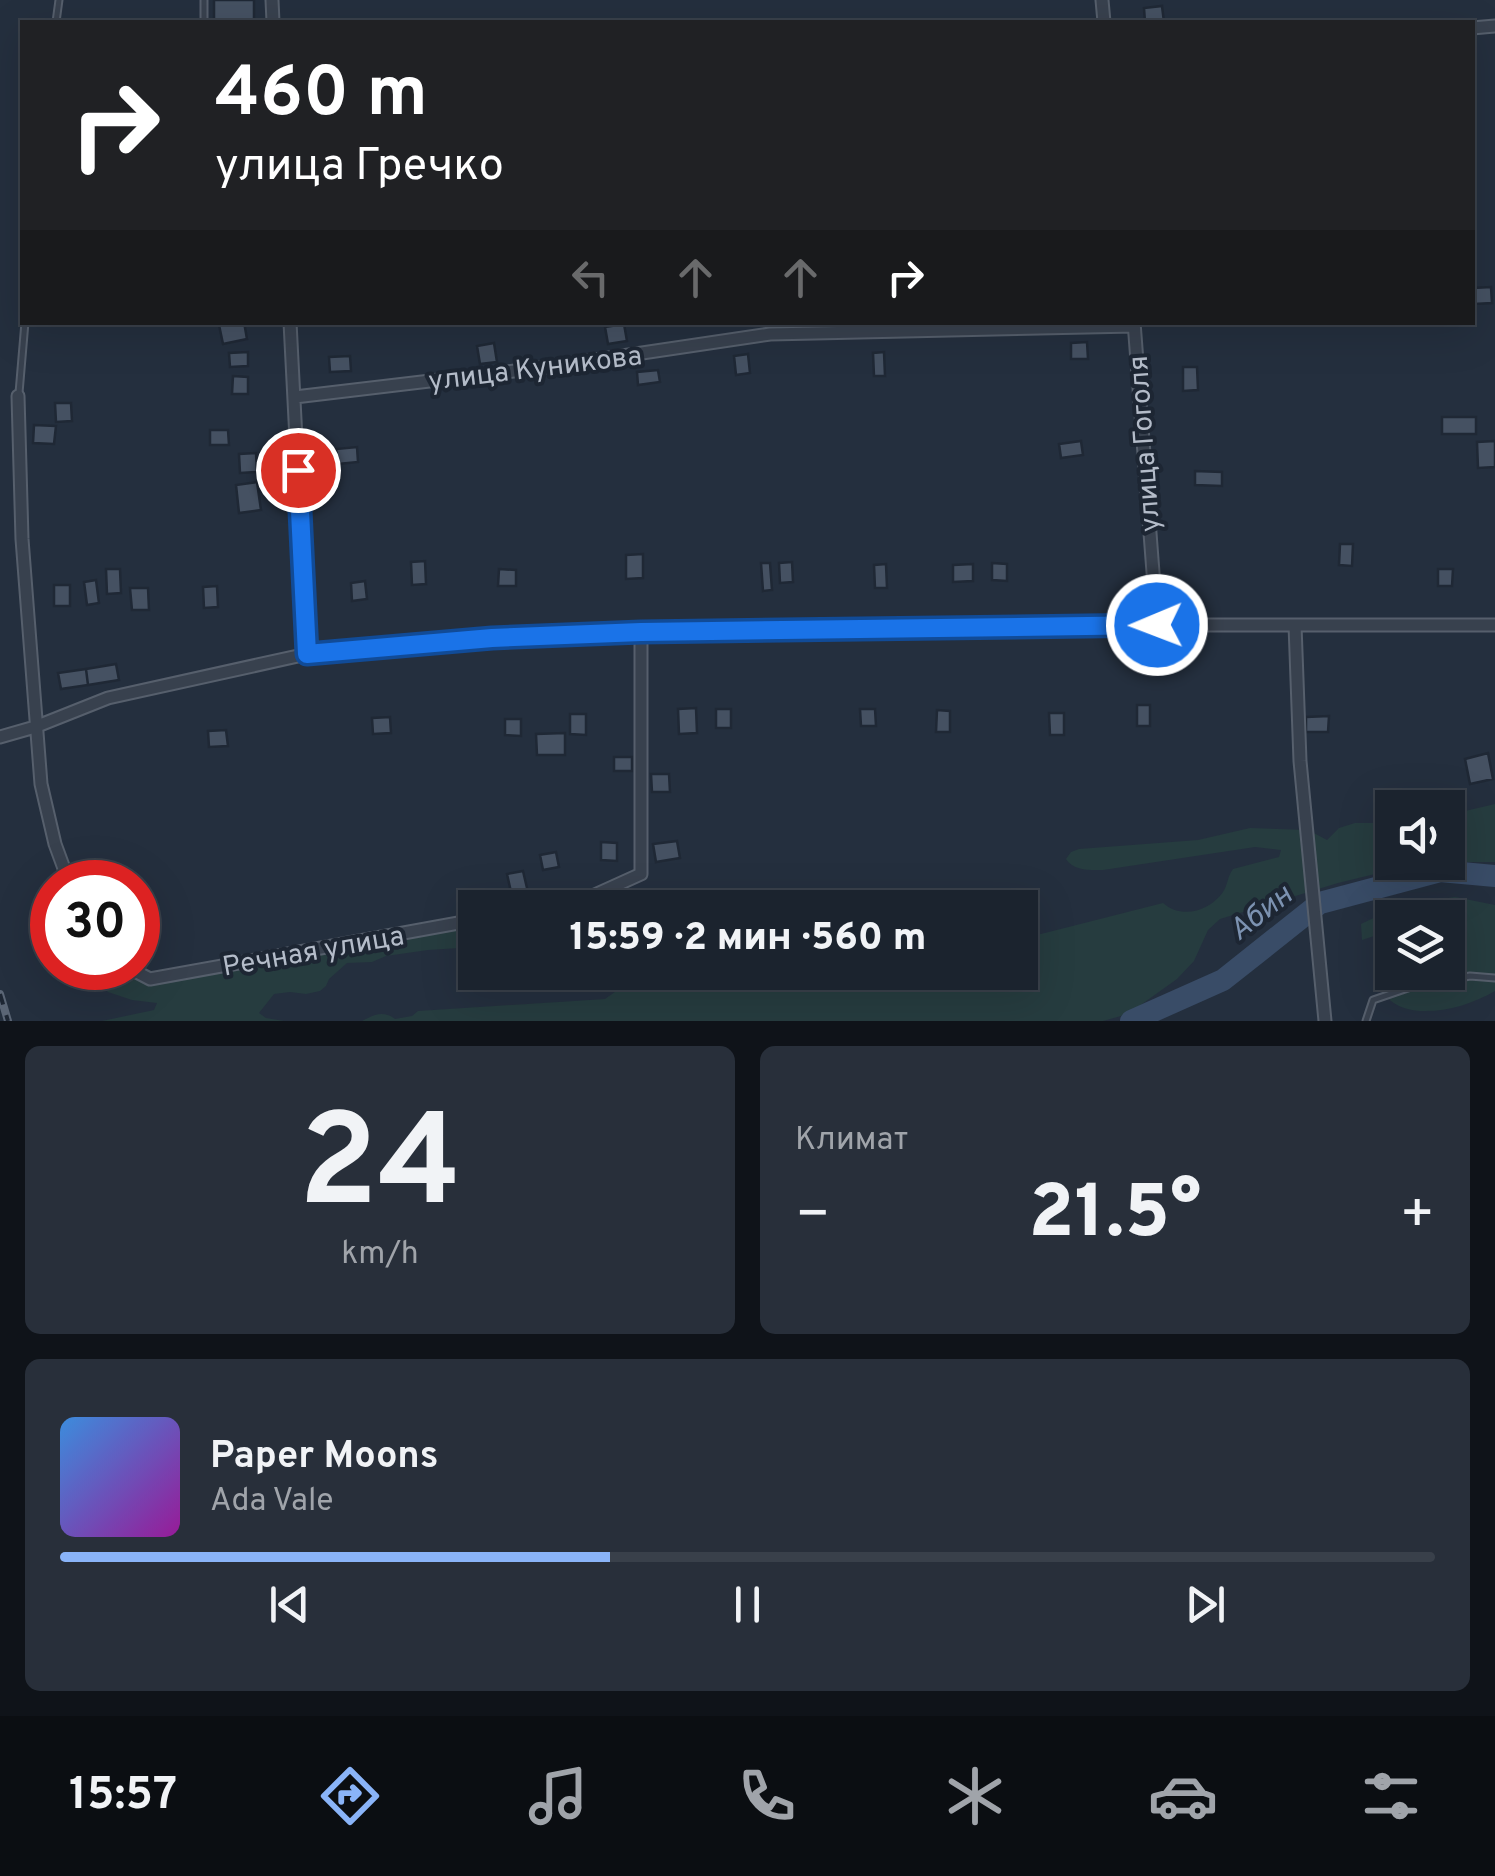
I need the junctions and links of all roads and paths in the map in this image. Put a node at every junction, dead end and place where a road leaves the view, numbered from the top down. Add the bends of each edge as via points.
1 (25, 325) edge
2 (290, 325) edge
3 (1098, 325) edge
4 (1134, 325) edge
5 (18, 396) joint
6 (294, 397) junction
7 (1157, 625) junction
8 (1295, 625) junction
9 (1495, 625) edge
10 (641, 632) junction
11 (307, 654) junction
12 (35, 727) junction
13 (0, 737) edge
14 (61, 860) edge
15 (605, 890) edge
16 (458, 923) edge
17 (160, 977) edge
18 (1495, 978) edge
19 (1325, 1020) edge
20 (1366, 1021) edge

1 - 5 lane
2 - 6 street
3 - 6 street, улица Куникова via 770,334
4 - 7 street, улица Гоголя
5 - 12 street
6 - 11 street
7 - 8 street
7 - 10 street
8 - 9 street
8 - 19 street via 1300,761
10 - 11 street
10 - 15 street via 640,874
11 - 12 street via 108,698
12 - 13 street
12 - 14 street via 41,784
16 - 17 street, Речная улица
18 - 20 lane via 1411,987 1373,1000

